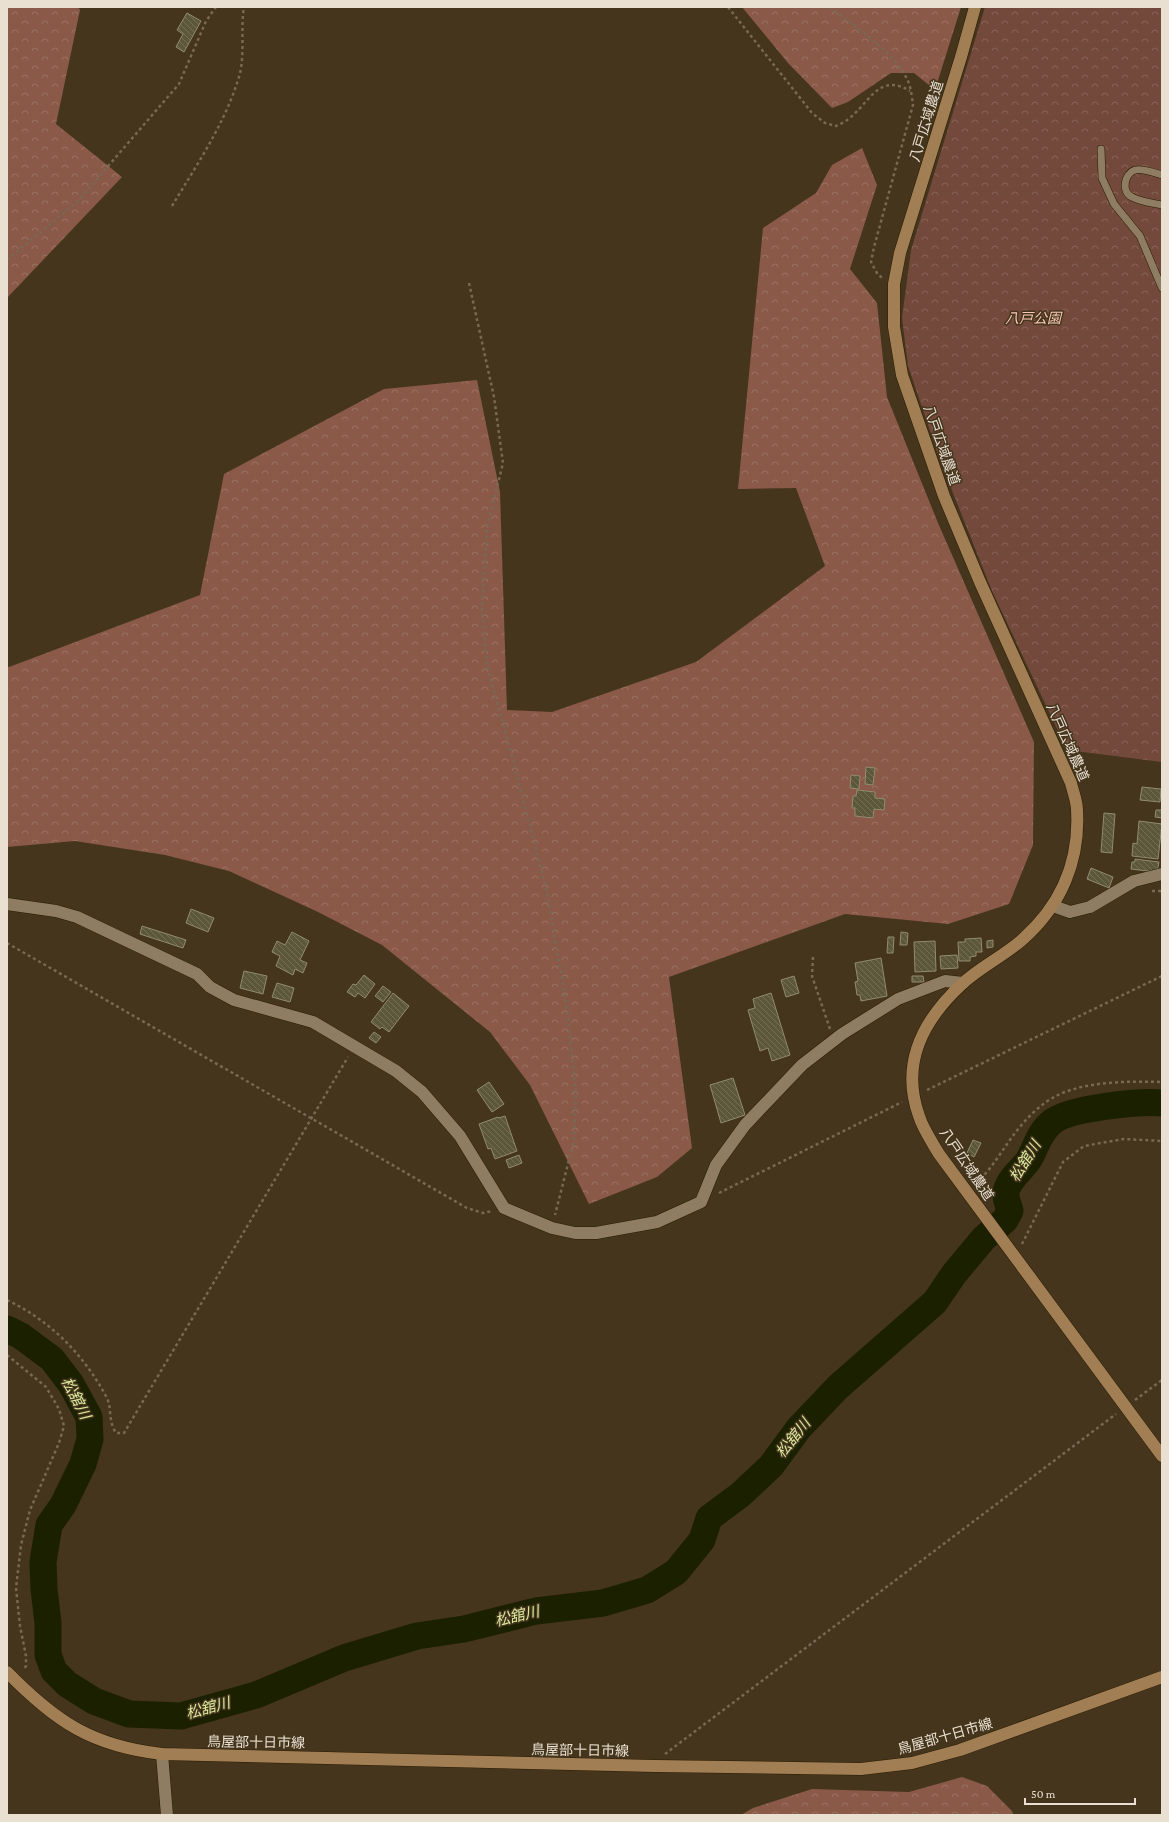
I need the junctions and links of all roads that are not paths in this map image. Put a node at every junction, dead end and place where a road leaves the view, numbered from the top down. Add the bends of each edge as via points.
1 (975, 7) edge
2 (1101, 149) dead end
3 (1162, 175) edge
4 (1162, 205) edge
5 (1162, 288) edge
6 (1162, 874) edge
7 (7, 904) edge
8 (1053, 906) junction
9 (963, 983) junction
10 (1162, 1456) edge
11 (11, 1676) edge
12 (1162, 1677) edge
13 (162, 1754) junction
14 (167, 1815) edge

1 - 8 street, 八戸広域農道 via 900,253 894,284 894,327 902,375 944,496 1071,783 1078,808 1077,840 1067,880
2 - 5 lane via 1102,178 1114,204 1140,236
3 - 4 lane via 1132,171 1124,188 1126,194 1132,197
6 - 8 street via 1134,882 1090,907 1070,912
7 - 9 street via 56,911 77,917 197,974 210,987 234,1000 313,1022 354,1045 396,1071 422,1092 460,1136 504,1208 552,1228 575,1233 596,1233 657,1222 701,1202 716,1165 745,1125 802,1065 834,1040 898,999 945,981
8 - 9 street, 八戸広域農道 via 1022,940
9 - 10 street, 八戸広域農道 via 943,1004 915,1049 914,1096 919,1117 939,1154
11 - 13 street, 鳥屋部十日市線 via 44,1708 71,1727 114,1746
12 - 13 street, 鳥屋部十日市線 via 960,1750 912,1763 861,1769
13 - 14 street

